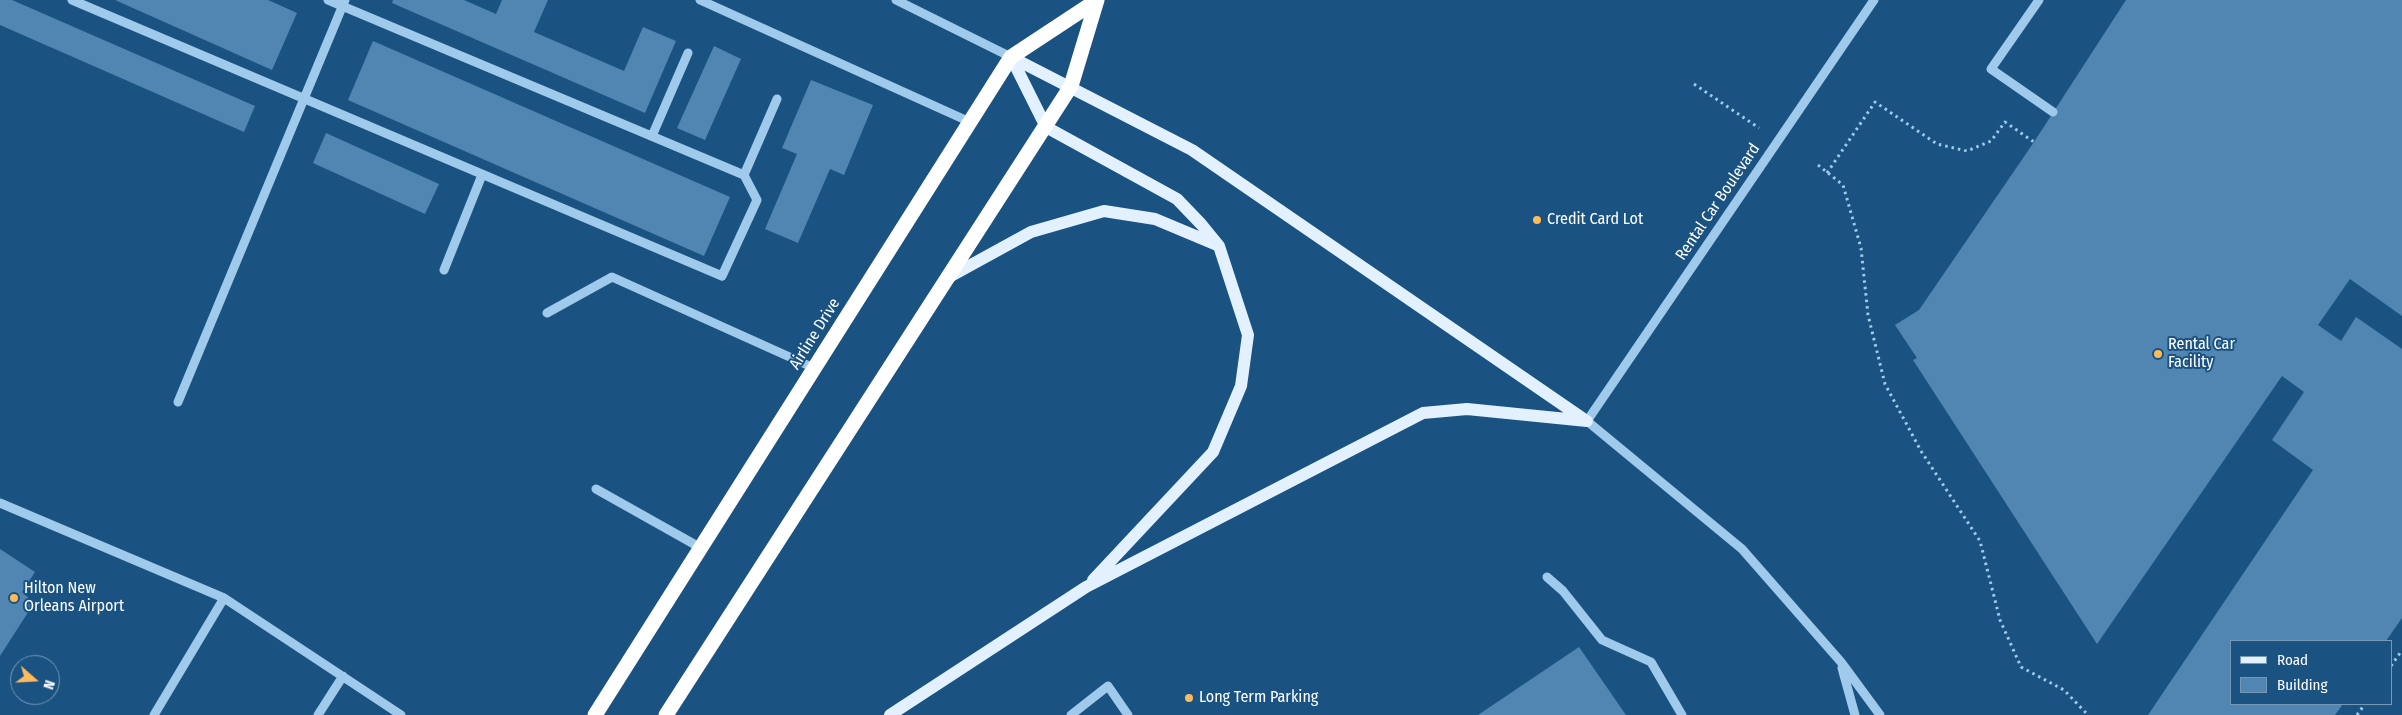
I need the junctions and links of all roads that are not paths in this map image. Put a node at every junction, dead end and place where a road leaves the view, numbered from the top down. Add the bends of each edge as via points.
1 (72, 0) edge
2 (328, 0) edge
3 (700, 0) edge
4 (896, 0) edge
5 (1874, 0) edge
6 (2039, 0) edge
7 (1096, 1) edge
8 (344, 3) edge
9 (688, 53) dead end
10 (1012, 57) junction
11 (1071, 86) junction
12 (303, 98) junction
13 (778, 99) dead end
14 (2053, 112) dead end
15 (970, 122) junction
16 (1046, 127) junction
17 (652, 136) junction
18 (482, 175) junction
19 (744, 175) junction
20 (1218, 246) junction
21 (444, 270) dead end
22 (949, 276) junction
23 (547, 313) dead end
24 (814, 368) junction
25 (178, 402) dead end
26 (1587, 421) junction
27 (596, 489) dead end
28 (0, 503) edge
29 (701, 548) junction
30 (1547, 577) dead end
31 (1086, 587) junction
32 (224, 598) junction
33 (1841, 662) junction
34 (343, 676) junction
35 (1073, 714) edge
36 (154, 715) edge
37 (318, 715) edge
38 (400, 715) edge
39 (595, 715) edge
40 (666, 715) edge
41 (890, 715) edge
42 (1128, 715) edge
43 (1682, 715) edge
44 (1855, 715) edge
45 (1880, 715) edge

1 - 12 lane
2 - 8 lane
3 - 15 lane
4 - 10 lane
5 - 26 lane, Rental Car Boulevard
6 - 14 lane via 1991,69
7 - 10 highway, Airline Drive
7 - 11 highway, Airline Drive
8 - 12 lane
8 - 17 lane
9 - 17 lane
10 - 11 main road
10 - 15 highway, Airline Drive
10 - 16 main road
11 - 16 highway, Airline Drive
11 - 26 main road via 1192,150
12 - 18 lane
12 - 25 lane
13 - 19 lane
15 - 24 highway, Airline Drive
16 - 20 main road via 1177,199
16 - 22 highway, Airline Drive
17 - 19 lane
18 - 19 lane via 722,276 757,200
18 - 21 lane
20 - 22 main road via 1155,219 1104,211 1031,232
20 - 31 main road via 1248,335 1242,386 1213,452
22 - 40 highway, Airline Drive
23 - 24 lane via 612,277
24 - 29 highway, Airline Drive
26 - 31 main road via 1467,409 1423,413
26 - 33 lane via 1742,550
27 - 29 lane
28 - 32 lane
29 - 39 highway, Airline Drive
30 - 43 lane via 1563,591 1602,640 1651,662
31 - 41 main road
32 - 34 lane
32 - 36 lane
33 - 44 lane
33 - 45 lane
34 - 37 lane
34 - 38 lane
35 - 42 lane via 1108,686

